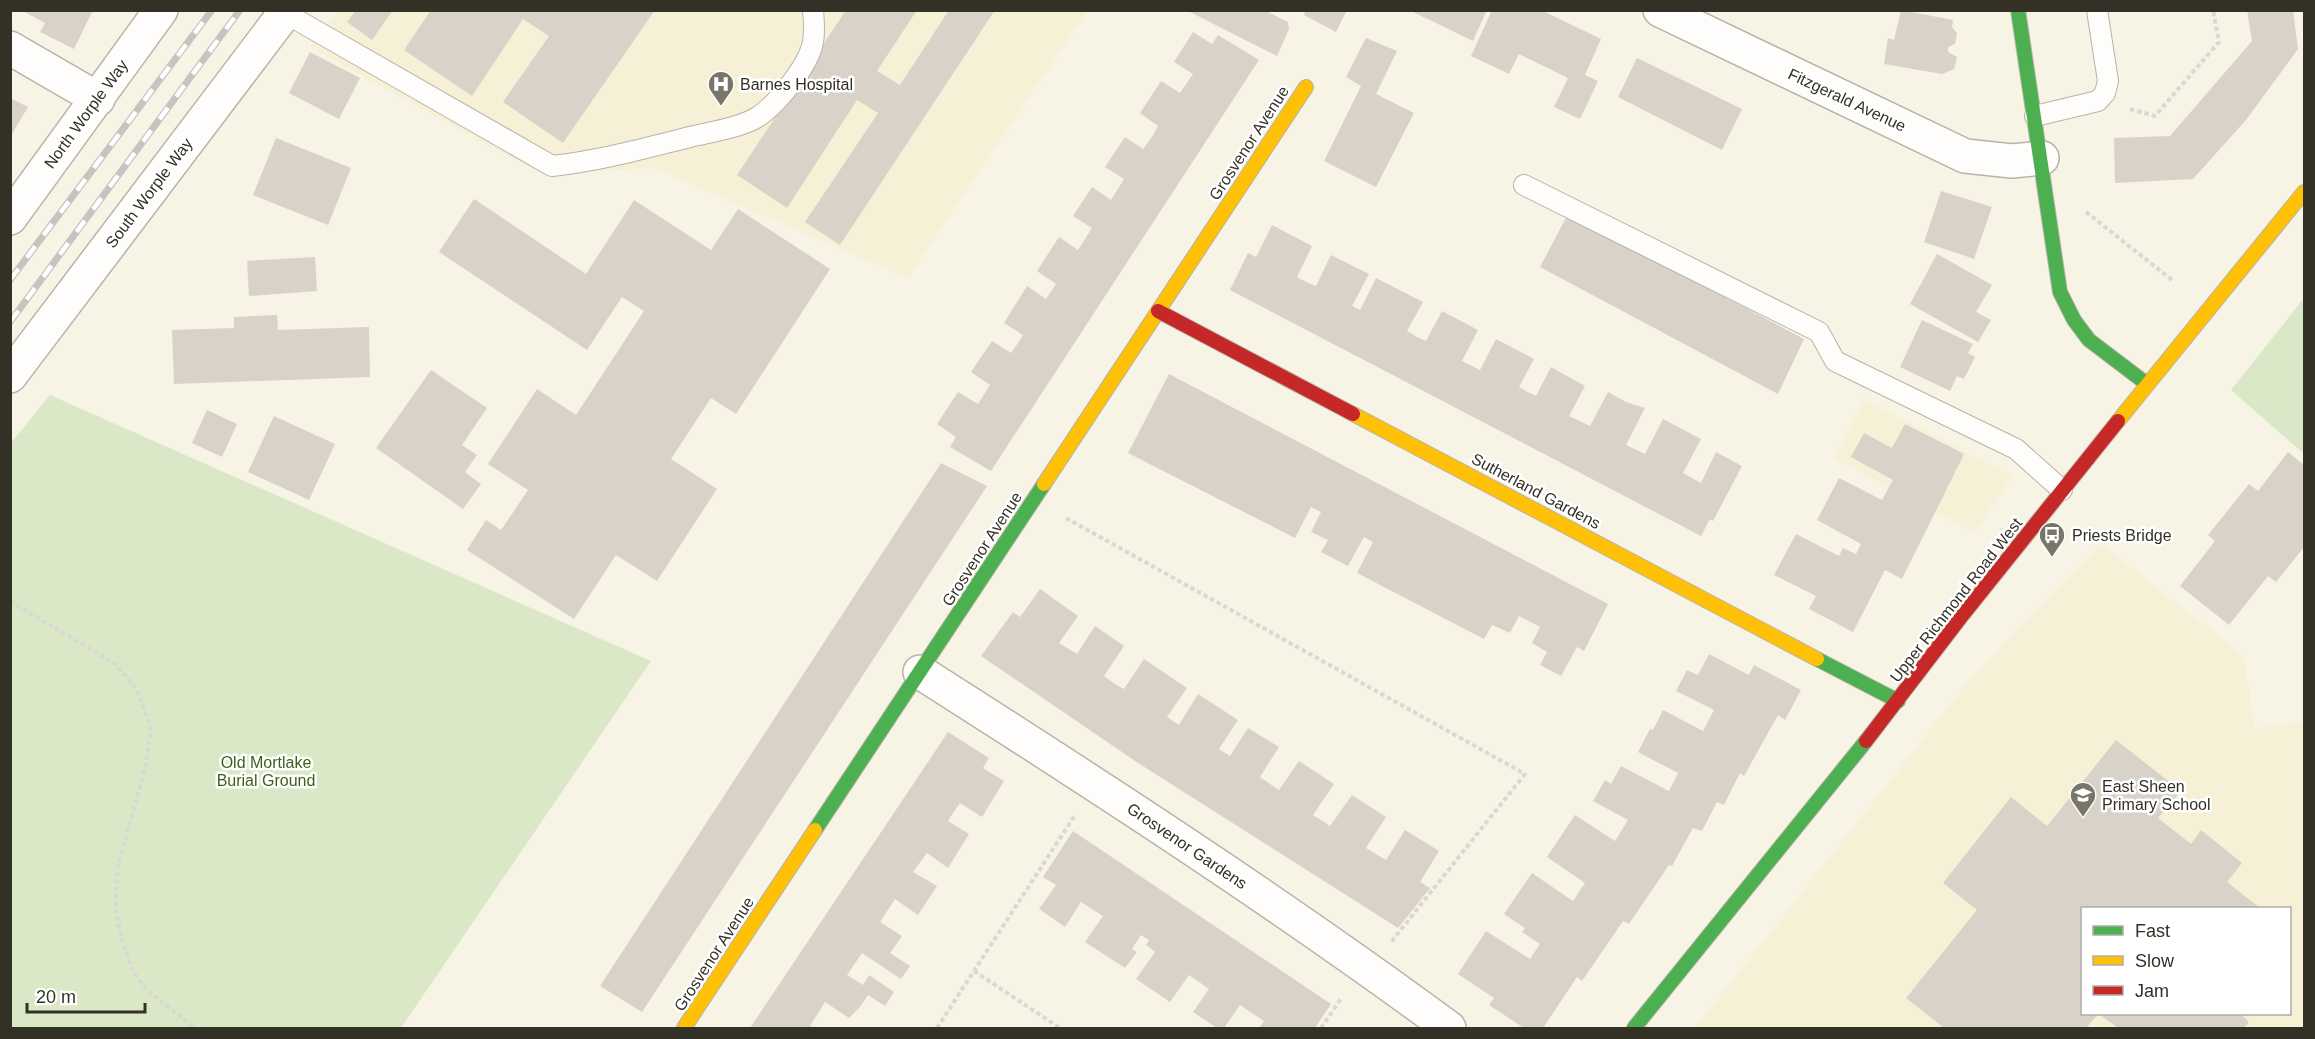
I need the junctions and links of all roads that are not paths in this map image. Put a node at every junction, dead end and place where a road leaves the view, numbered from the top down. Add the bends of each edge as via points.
1 (161, 10) edge
2 (813, 10) edge
3 (1660, 10) edge
4 (2018, 10) edge
5 (2097, 10) edge
6 (300, 15) edge
7 (10, 48) edge
8 (1306, 87) dead end
9 (98, 99) junction
10 (2035, 116) junction
11 (2042, 158) junction
12 (1524, 184) dead end
13 (2304, 192) edge
14 (10, 218) edge
15 (1158, 311) junction
16 (10, 376) edge
17 (2147, 384) junction
18 (2062, 490) junction
19 (920, 672) junction
20 (1898, 701) junction
21 (684, 1029) edge
22 (1449, 1029) edge
23 (1634, 1029) edge

1 - 9 street, North Worple Way
2 - 6 lane via 813,44 804,62 791,85 756,118 581,163 552,166
3 - 11 street, Fitzgerald Avenue via 1965,156 2012,161
4 - 10 main road
5 - 10 lane via 2108,81 2106,93 2098,101
6 - 16 street, South Worple Way
7 - 9 street
8 - 15 main road, Grosvenor Avenue
9 - 14 street, North Worple Way
10 - 11 main road
11 - 17 main road via 2060,292 2074,321 2089,340
12 - 18 lane via 1819,332 1835,361 2016,448
13 - 17 main road, Upper Richmond Road West
15 - 19 main road, Grosvenor Avenue
15 - 20 main road, Sutherland Gardens
17 - 18 main road, Upper Richmond Road West
18 - 20 main road, Upper Richmond Road West
19 - 21 main road, Grosvenor Avenue
19 - 22 street, Grosvenor Gardens via 1096,784
20 - 23 main road, Upper Richmond Road West

